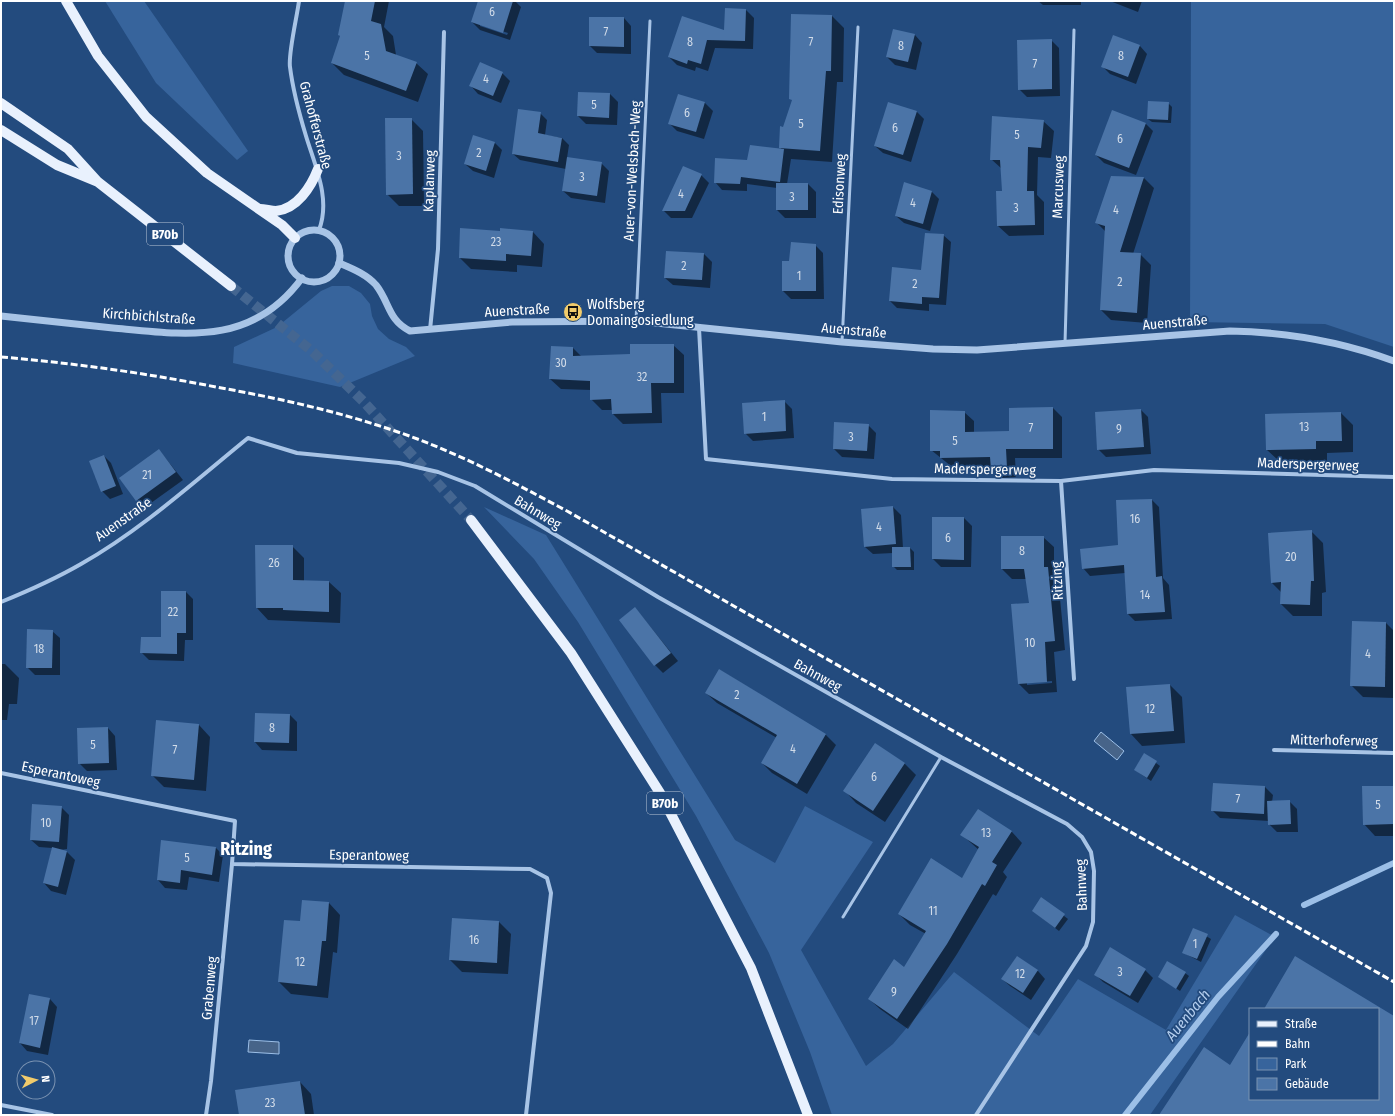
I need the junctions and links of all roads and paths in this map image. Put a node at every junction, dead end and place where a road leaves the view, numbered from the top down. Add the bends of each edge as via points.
1 (66, 1) edge
2 (299, 1) edge
3 (650, 21) dead end
4 (858, 27) dead end
5 (1074, 30) dead end
6 (444, 32) dead end
7 (1, 103) edge
8 (1, 130) edge
9 (318, 170) junction
10 (98, 182) junction
11 (258, 208) junction
12 (319, 230) junction
13 (295, 238) junction
14 (339, 263) junction
15 (302, 278) junction
16 (231, 286) tunnel mouth
17 (1, 316) edge
18 (636, 321) junction
19 (699, 328) junction
20 (430, 330) junction
21 (842, 342) junction
22 (1065, 344) junction
23 (1394, 362) edge
24 (248, 438) joint
25 (1394, 477) edge
26 (1061, 481) junction
27 (471, 520) tunnel mouth
28 (1, 602) edge
29 (1074, 679) dead end
30 (1274, 750) dead end
31 (1394, 752) edge
32 (941, 757) junction
33 (1, 773) edge
34 (232, 864) junction
35 (843, 917) dead end
36 (1, 1105) edge
37 (52, 1115) edge
38 (206, 1115) edge
39 (526, 1115) edge
40 (808, 1115) edge
41 (976, 1115) edge

1 - 11 main road via 98,56 146,117 207,172
2 - 9 street, Grahofferstraße via 290,65 297,107
3 - 18 lane, Auer-von-Welsbach-Weg
4 - 21 lane, Edisonweg
5 - 22 lane, Marcusweg
6 - 20 street, Kaplanweg via 438,249
7 - 10 main road, B70b via 68,149
8 - 10 main road, B70b via 57,165
9 - 11 main road via 312,184 289,208 276,211
9 - 12 street, Grahofferstraße via 323,205 323,220
10 - 16 main road, B70b
11 - 13 main road
12 - 13 street via 306,231
12 - 14 street via 334,240 339,250
13 - 15 street via 288,258 292,268
14 - 15 street via 332,275 322,280 309,281
14 - 20 street, Auenstraße via 362,273 375,284 400,325 410,330
15 - 17 street, Kirchbichlstraße via 278,305 260,317 240,326 216,332 179,334
18 - 19 street, Auenstraße
18 - 20 street, Auenstraße via 512,322
19 - 21 street, Auenstraße
19 - 26 street, Maderspergerweg via 706,459 892,479
21 - 22 street, Auenstraße via 933,350
22 - 23 street, Auenstraße via 1230,331 1272,332 1337,343
24 - 28 street, Auenstraße via 150,518 88,559 38,587
24 - 32 street, Bahnweg via 298,453 399,463 438,472 475,486 658,597
25 - 26 street, Maderspergerweg via 1154,470
26 - 29 street, Ritzing
27 - 40 main road, B70b via 571,652 660,793 751,968
30 - 31 street, Mitterhoferweg
32 - 35 lane
32 - 41 street, Bahnweg via 1067,824 1082,837 1091,852 1094,871 1093,922 1086,946
33 - 34 street, Esperantoweg via 235,821
34 - 38 street, Grabenweg via 212,1081
34 - 39 street, Esperantoweg via 530,869 547,878 551,893
36 - 37 street

